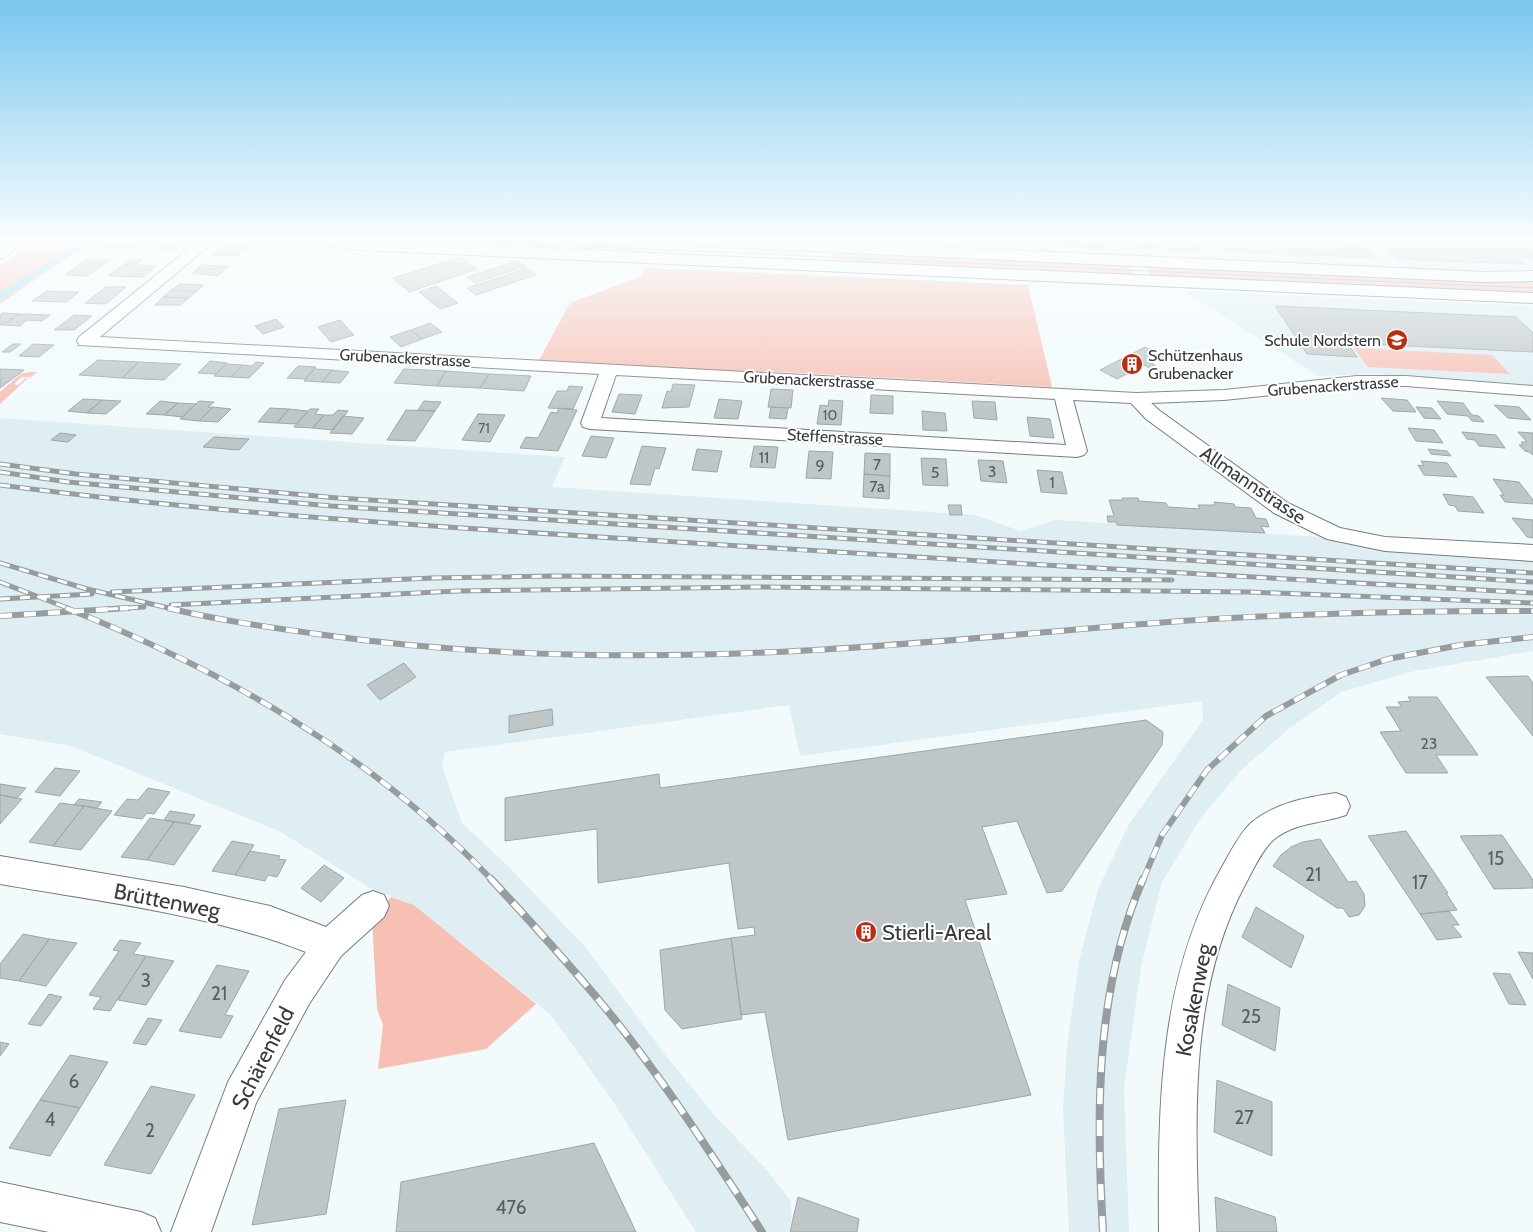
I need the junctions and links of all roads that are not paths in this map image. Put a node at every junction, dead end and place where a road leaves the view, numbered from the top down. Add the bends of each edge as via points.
1 (138, 297) edge
2 (610, 369) junction
3 (1062, 393) junction
4 (1530, 394) edge
5 (1136, 398) junction
6 (1533, 553) edge
7 (1336, 806) dead end
8 (0, 870) edge
9 (373, 906) dead end
10 (330, 945) junction
11 (0, 1202) edge
12 (141, 1232) edge
13 (191, 1232) edge
14 (1179, 1232) edge

1 - 2 street, Grubenackerstrasse via 85,341
2 - 3 street, Grubenackerstrasse
2 - 3 street, Steffenstrasse via 590,423 1077,452
3 - 5 street, Grubenackerstrasse
4 - 5 street, Grubenackerstrasse via 1406,381 1357,381 1224,395
5 - 6 street, Allmannstrasse via 1153,415 1281,508 1328,531 1385,544
7 - 14 street, Kosakenweg via 1294,813 1261,833 1228,882 1200,948 1183,1039 1177,1145
8 - 10 street, Brüttenweg via 184,902 261,920
9 - 10 street, Schärenfeld
10 - 13 street, Schärenfeld via 297,992 241,1095
11 - 12 street

